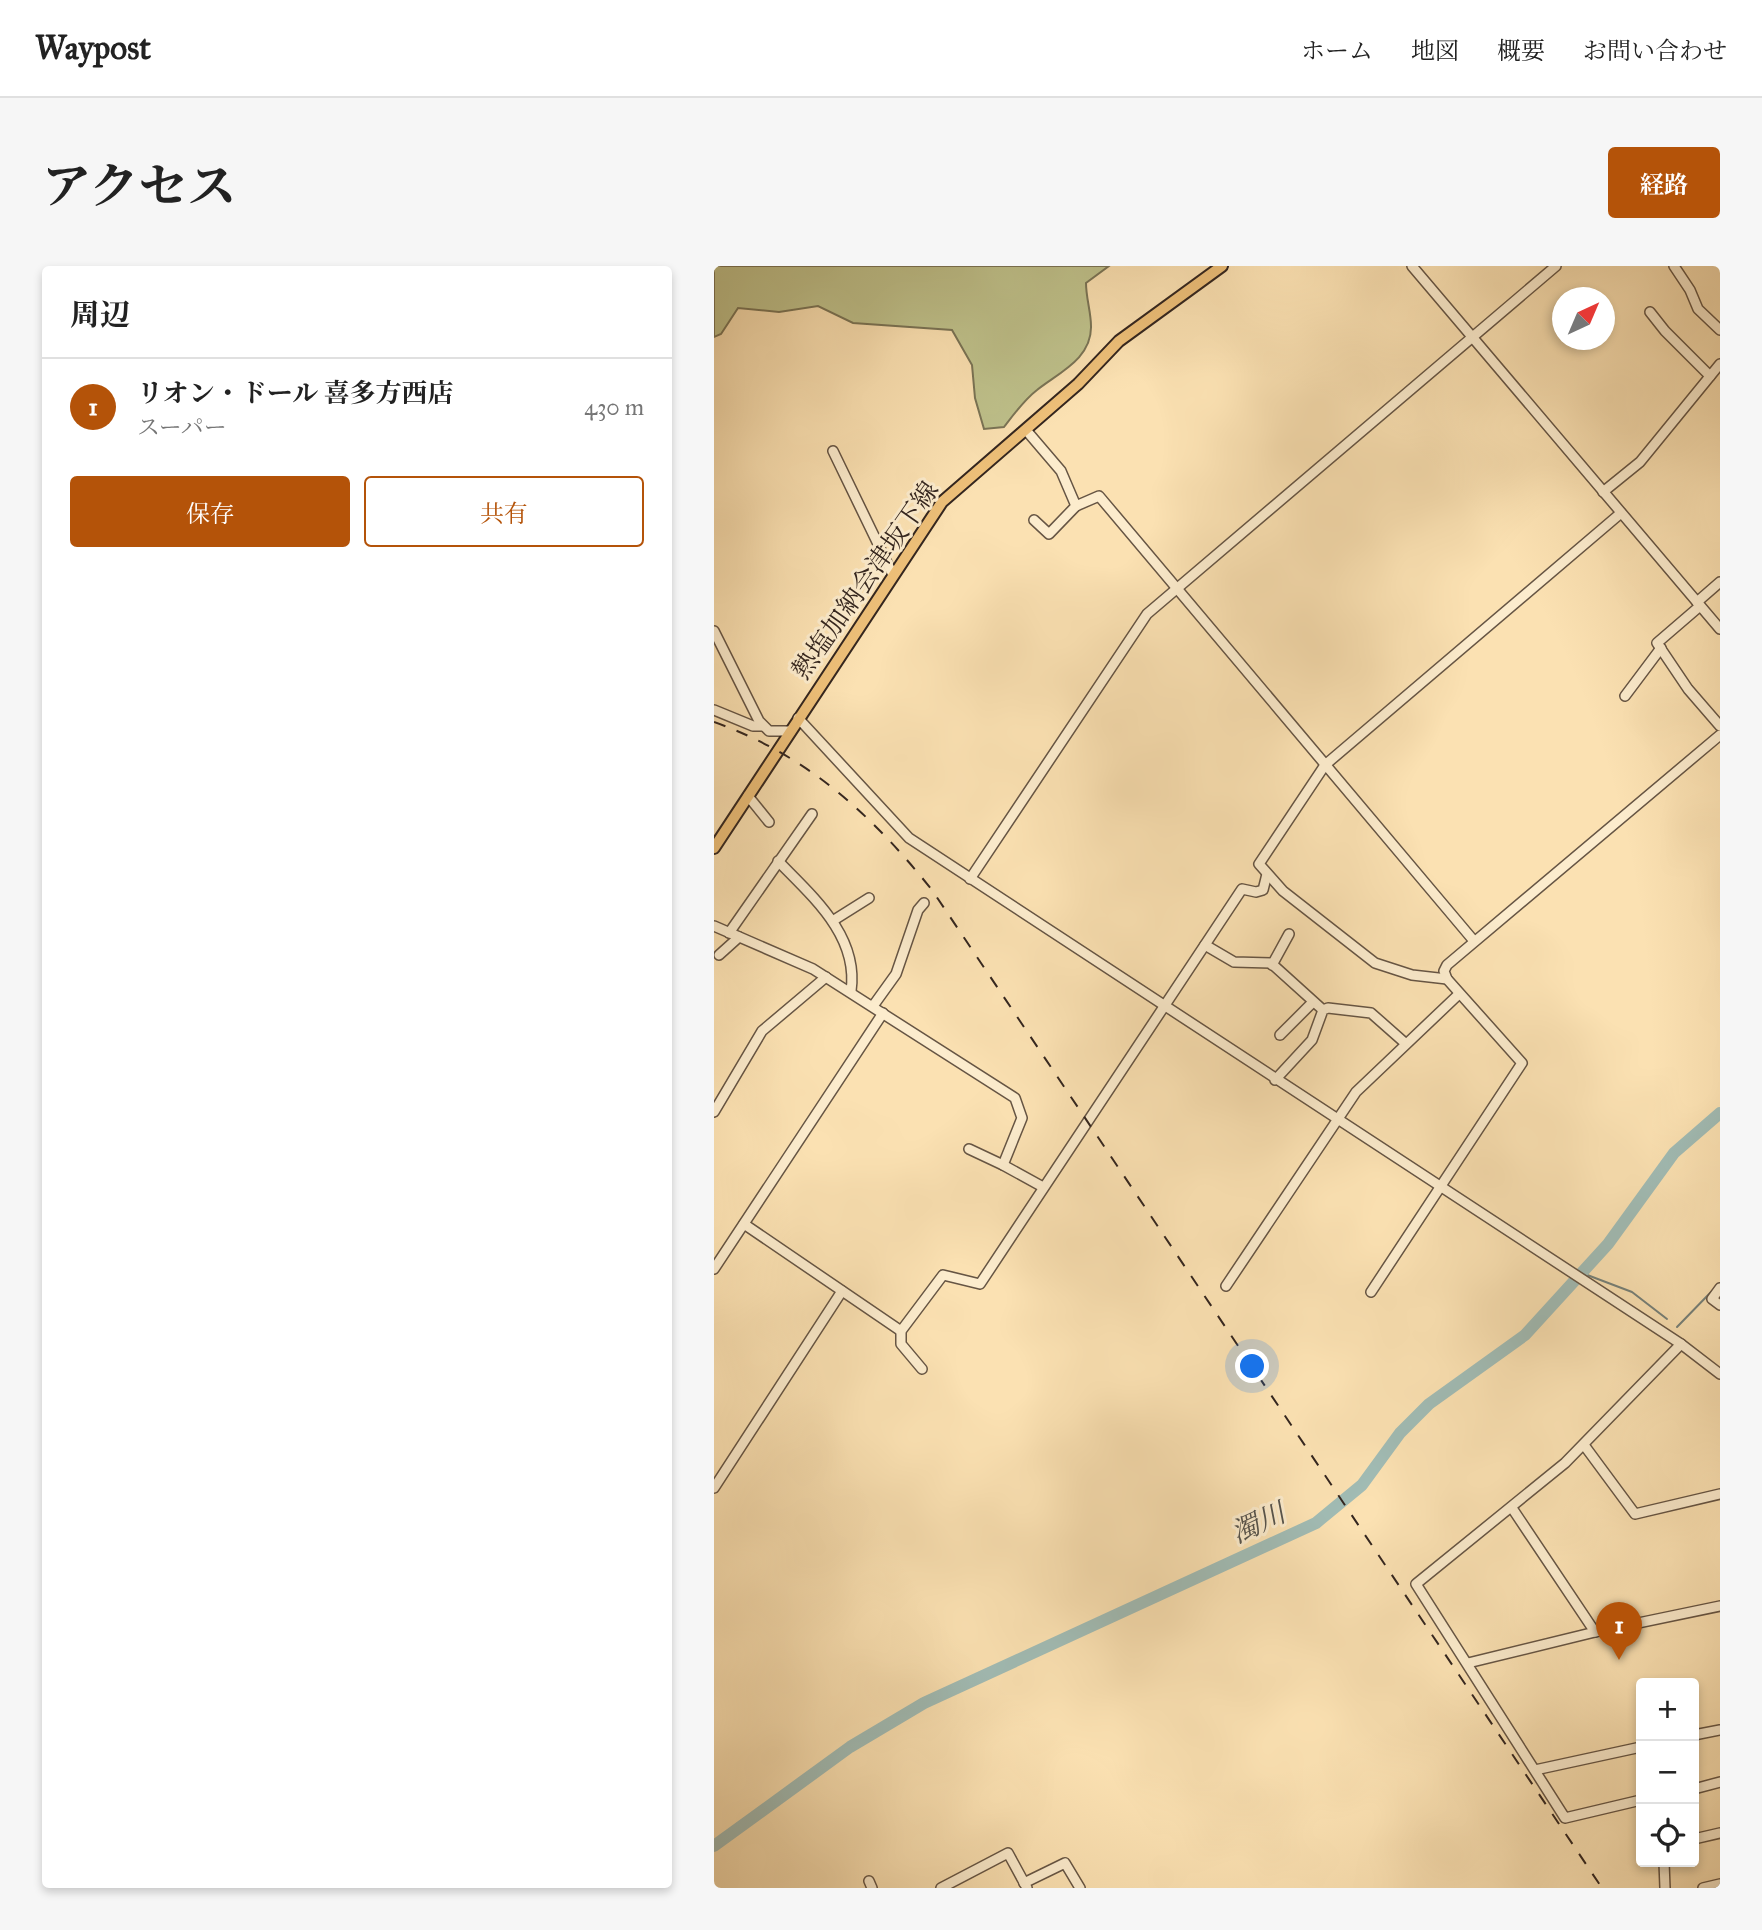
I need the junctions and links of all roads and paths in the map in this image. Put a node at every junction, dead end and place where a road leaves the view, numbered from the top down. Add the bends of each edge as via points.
1 (1222, 266) edge
2 (1412, 266) edge
3 (1556, 266) edge
4 (1674, 266) edge
5 (1650, 312) dead end
6 (1720, 330) edge
7 (1472, 337) junction
8 (1720, 363) edge
9 (1710, 376) junction
10 (1026, 430) junction
11 (833, 451) dead end
12 (1603, 492) junction
13 (1076, 506) junction
14 (1621, 513) junction
15 (1034, 520) dead end
16 (893, 575) junction
17 (1720, 582) edge
18 (1176, 589) junction
19 (1698, 604) junction
20 (1720, 629) edge
21 (714, 631) edge
22 (1661, 648) junction
23 (1625, 696) dead end
24 (714, 710) edge
25 (798, 718) junction
26 (763, 726) junction
27 (1720, 726) edge
28 (791, 731) junction
29 (1720, 735) edge
30 (1325, 765) junction
31 (748, 796) junction
32 (812, 814) dead end
33 (769, 821) dead end
34 (714, 848) edge
35 (778, 861) junction
36 (1267, 874) junction
37 (970, 879) junction
38 (869, 898) dead end
39 (924, 903) dead end
40 (834, 920) junction
41 (714, 926) edge
42 (729, 933) junction
43 (1289, 934) dead end
44 (739, 937) junction
45 (1474, 942) junction
46 (1205, 945) junction
47 (719, 955) dead end
48 (1272, 965) junction
49 (826, 976) junction
50 (1447, 979) junction
51 (851, 990) junction
52 (1459, 994) junction
53 (1312, 1003) junction
54 (873, 1006) junction
55 (1164, 1006) junction
56 (1323, 1010) junction
57 (883, 1013) junction
58 (1280, 1035) dead end
59 (1405, 1043) junction
60 (1275, 1080) junction
61 (714, 1112) edge
62 (1338, 1120) junction
63 (969, 1149) dead end
64 (1003, 1165) junction
65 (1043, 1187) junction
66 (1439, 1187) junction
67 (744, 1224) junction
68 (714, 1269) edge
69 (1226, 1286) dead end
70 (1720, 1288) edge
71 (842, 1291) junction
72 (1371, 1292) dead end
73 (1720, 1305) edge
74 (901, 1331) junction
75 (1681, 1344) junction
76 (922, 1368) dead end
77 (1720, 1374) edge
78 (1584, 1445) junction
79 (714, 1488) edge
80 (1720, 1494) edge
81 (1512, 1508) junction
82 (1720, 1606) edge
83 (1595, 1632) junction
84 (1468, 1663) junction
85 (1720, 1730) edge
86 (1699, 1734) edge
87 (1636, 1748) edge
88 (1535, 1770) junction
89 (1720, 1782) edge
90 (1699, 1788) edge
91 (1636, 1801) edge
92 (1720, 1833) edge
93 (1699, 1838) edge
94 (1664, 1867) edge
95 (1720, 1884) edge
96 (1026, 1885) edge
97 (941, 1888) edge
98 (1080, 1888) edge
99 (1665, 1888) edge
100 (1703, 1888) edge

1 - 10 main road, 熱塩加納会津坂下線 via 1119,341
2 - 7 street
3 - 7 street
4 - 6 street via 1698,309
5 - 9 street
7 - 12 street
7 - 18 street
8 - 9 street
9 - 12 street via 1640,462
10 - 13 street via 1060,471
10 - 16 main road, 熱塩加納会津坂下線 via 942,502
11 - 16 street
12 - 14 street
13 - 15 street via 1049,534
13 - 18 street via 1100,496
14 - 19 street
14 - 30 street
16 - 25 main road, 熱塩加納会津坂下線
17 - 19 street
18 - 30 street
18 - 37 street via 1147,614
19 - 20 street
19 - 22 street via 1658,640
21 - 26 street
22 - 23 street
22 - 27 street
24 - 26 street
25 - 28 main road, 熱塩加納会津坂下線
25 - 37 street via 898,828
26 - 28 street via 769,731
28 - 31 main road, 熱塩加納会津坂下線
29 - 45 street
30 - 36 street via 1263,855 1259,864
30 - 45 street
31 - 33 street
31 - 34 main road, 熱塩加納会津坂下線
32 - 35 street
35 - 40 street
35 - 42 street
36 - 46 street via 1263,890 1242,890
36 - 50 street via 1375,963 1412,975
37 - 55 street
38 - 40 street
39 - 54 street via 896,974
40 - 51 street via 853,971
41 - 42 street
42 - 44 street
43 - 48 street
44 - 47 street
44 - 49 street
45 - 50 street via 1447,965
46 - 48 street via 1234,962
46 - 55 street
48 - 53 street
49 - 51 street
49 - 61 street via 759,1034
50 - 52 street
51 - 54 street
52 - 59 street
52 - 66 street via 1522,1063
53 - 56 street
53 - 58 street
54 - 57 street
55 - 60 street
55 - 65 street
56 - 59 street via 1371,1013
56 - 60 street via 1312,1040
57 - 64 street via 1019,1102 1021,1128
57 - 67 street
59 - 62 street via 1360,1086
60 - 62 street
62 - 66 street
62 - 69 street
63 - 64 street
64 - 65 street
65 - 74 street via 980,1284 943,1275
66 - 72 street
66 - 75 street
67 - 68 street
67 - 71 street
70 - 73 street via 1712,1299
71 - 74 street
71 - 79 street
74 - 76 street via 901,1343
75 - 77 street
75 - 78 street
78 - 80 street via 1635,1514
78 - 81 street
81 - 83 street
81 - 84 street via 1416,1584
82 - 83 street
83 - 84 street
84 - 88 street
85 - 86 street
87 - 88 street
88 - 91 street via 1565,1818
89 - 90 street
92 - 93 street
94 - 99 street
95 - 100 street
96 - 97 street via 1008,1853
96 - 98 street via 1065,1863

